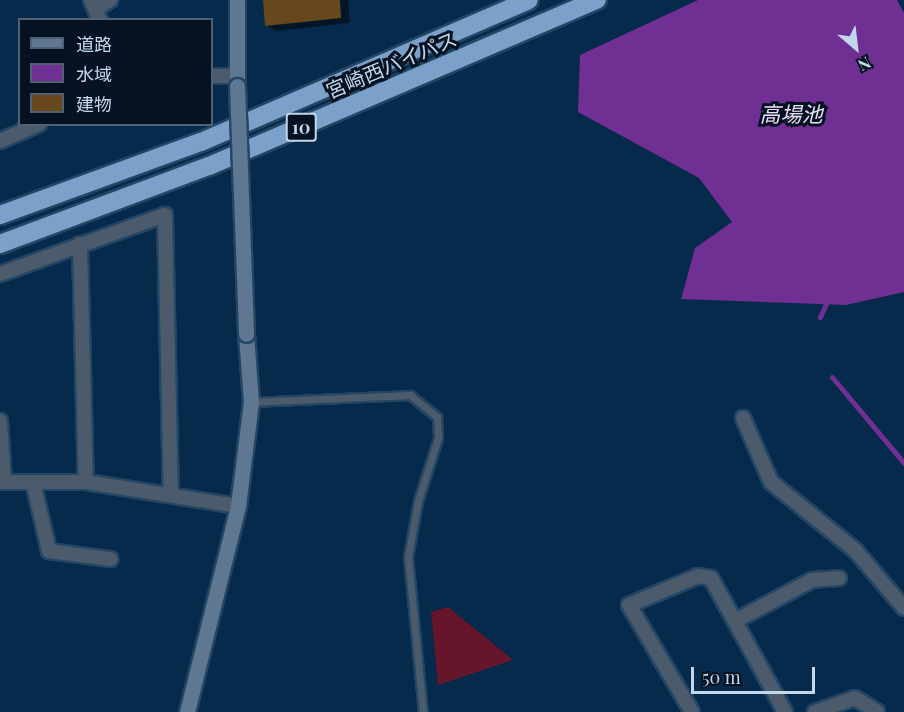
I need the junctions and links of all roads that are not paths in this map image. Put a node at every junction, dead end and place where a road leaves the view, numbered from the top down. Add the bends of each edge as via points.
1 (110, 0) edge
2 (237, 0) edge
3 (529, 0) edge
4 (597, 0) edge
5 (96, 10) edge
6 (213, 76) edge
7 (237, 81) junction
8 (34, 126) edge
9 (0, 141) edge
10 (0, 215) edge
11 (0, 244) edge
12 (80, 244) junction
13 (0, 274) edge
14 (251, 402) junction
15 (743, 418) dead end
16 (0, 421) edge
17 (2, 482) edge
18 (33, 482) junction
19 (86, 482) junction
20 (171, 493) junction
21 (238, 506) junction
22 (110, 559) dead end
23 (839, 578) dead end
24 (904, 608) edge
25 (735, 621) junction
26 (187, 712) edge
27 (423, 712) edge
28 (692, 712) edge
29 (785, 712) edge
30 (815, 712) edge
31 (878, 712) edge

1 - 5 street
2 - 7 street
3 - 10 highway, 宮崎西バイパス / 10 via 201,142
4 - 11 highway, 宮崎西バイパス / 10 via 208,166
6 - 7 street
7 - 14 street, bridge
8 - 9 street
12 - 13 street
12 - 19 street
12 - 20 street via 165,215
14 - 21 street
14 - 27 lane via 410,395 426,403 437,417 438,438 418,501 408,557
15 - 24 street via 771,482 855,550
16 - 17 street
17 - 18 street
18 - 19 street
18 - 22 street via 48,551
19 - 20 street
20 - 21 street
21 - 26 street
23 - 25 street via 812,580
25 - 28 street via 711,578 698,576 629,605
25 - 29 street
30 - 31 street via 855,698

